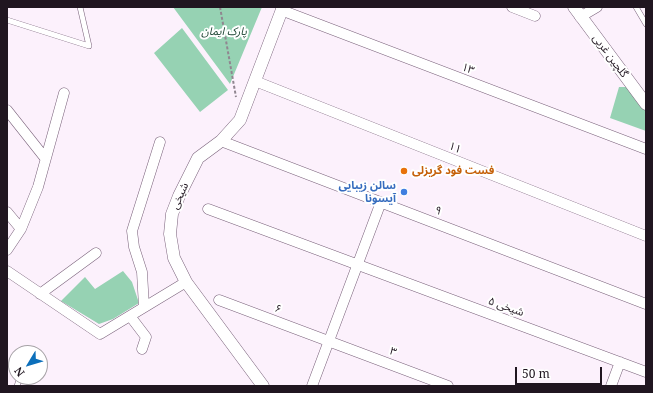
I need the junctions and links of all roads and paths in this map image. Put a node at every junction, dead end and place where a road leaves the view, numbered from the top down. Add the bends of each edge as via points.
1 (80, 7) edge
2 (220, 7) edge
3 (512, 7) edge
4 (597, 7) edge
5 (636, 7) edge
6 (282, 9) edge
7 (577, 12) edge
8 (535, 16) dead end
9 (7, 20) edge
10 (646, 24) edge
11 (255, 81) junction
12 (64, 93) dead end
13 (236, 97) dead end
14 (646, 104) edge
15 (7, 110) edge
16 (221, 141) junction
17 (160, 142) dead end
18 (646, 149) edge
19 (46, 158) junction
20 (381, 202) junction
21 (208, 209) dead end
22 (7, 212) edge
23 (21, 229) junction
24 (646, 236) edge
25 (7, 250) edge
26 (96, 253) dead end
27 (358, 265) junction
28 (7, 271) edge
29 (186, 282) junction
30 (40, 294) junction
31 (219, 300) dead end
32 (646, 304) edge
33 (144, 307) junction
34 (130, 316) junction
35 (329, 340) junction
36 (142, 349) dead end
37 (620, 362) junction
38 (646, 372) edge
39 (263, 386) edge
40 (312, 386) edge
41 (448, 386) edge
42 (611, 386) edge

1 - 9 lane via 89,46
2 - 13 path
3 - 8 street
4 - 7 street
5 - 10 lane
6 - 11 street, شیخی
6 - 18 street, ۱۳
7 - 14 street, گلچین غربی
11 - 16 street, شیخی via 240,120
11 - 24 street, ۱۱
12 - 19 street
15 - 19 street
16 - 20 street, ۹
16 - 29 street, شیخی via 198,158 172,214 170,234 174,258
17 - 33 street via 132,230 142,272
19 - 23 street via 38,187
20 - 27 street
20 - 32 street, ۹
21 - 27 street, شیخی ۵
22 - 23 street
23 - 25 street
26 - 30 street
27 - 35 street
27 - 37 street, شیخی ۵
28 - 30 street
29 - 33 street
29 - 39 street, شیخی
30 - 34 street via 100,334
31 - 35 street, ۶
33 - 34 street
34 - 36 street via 146,337
35 - 40 street
35 - 41 street, ۳
37 - 38 street, شیخی ۵
37 - 42 street

